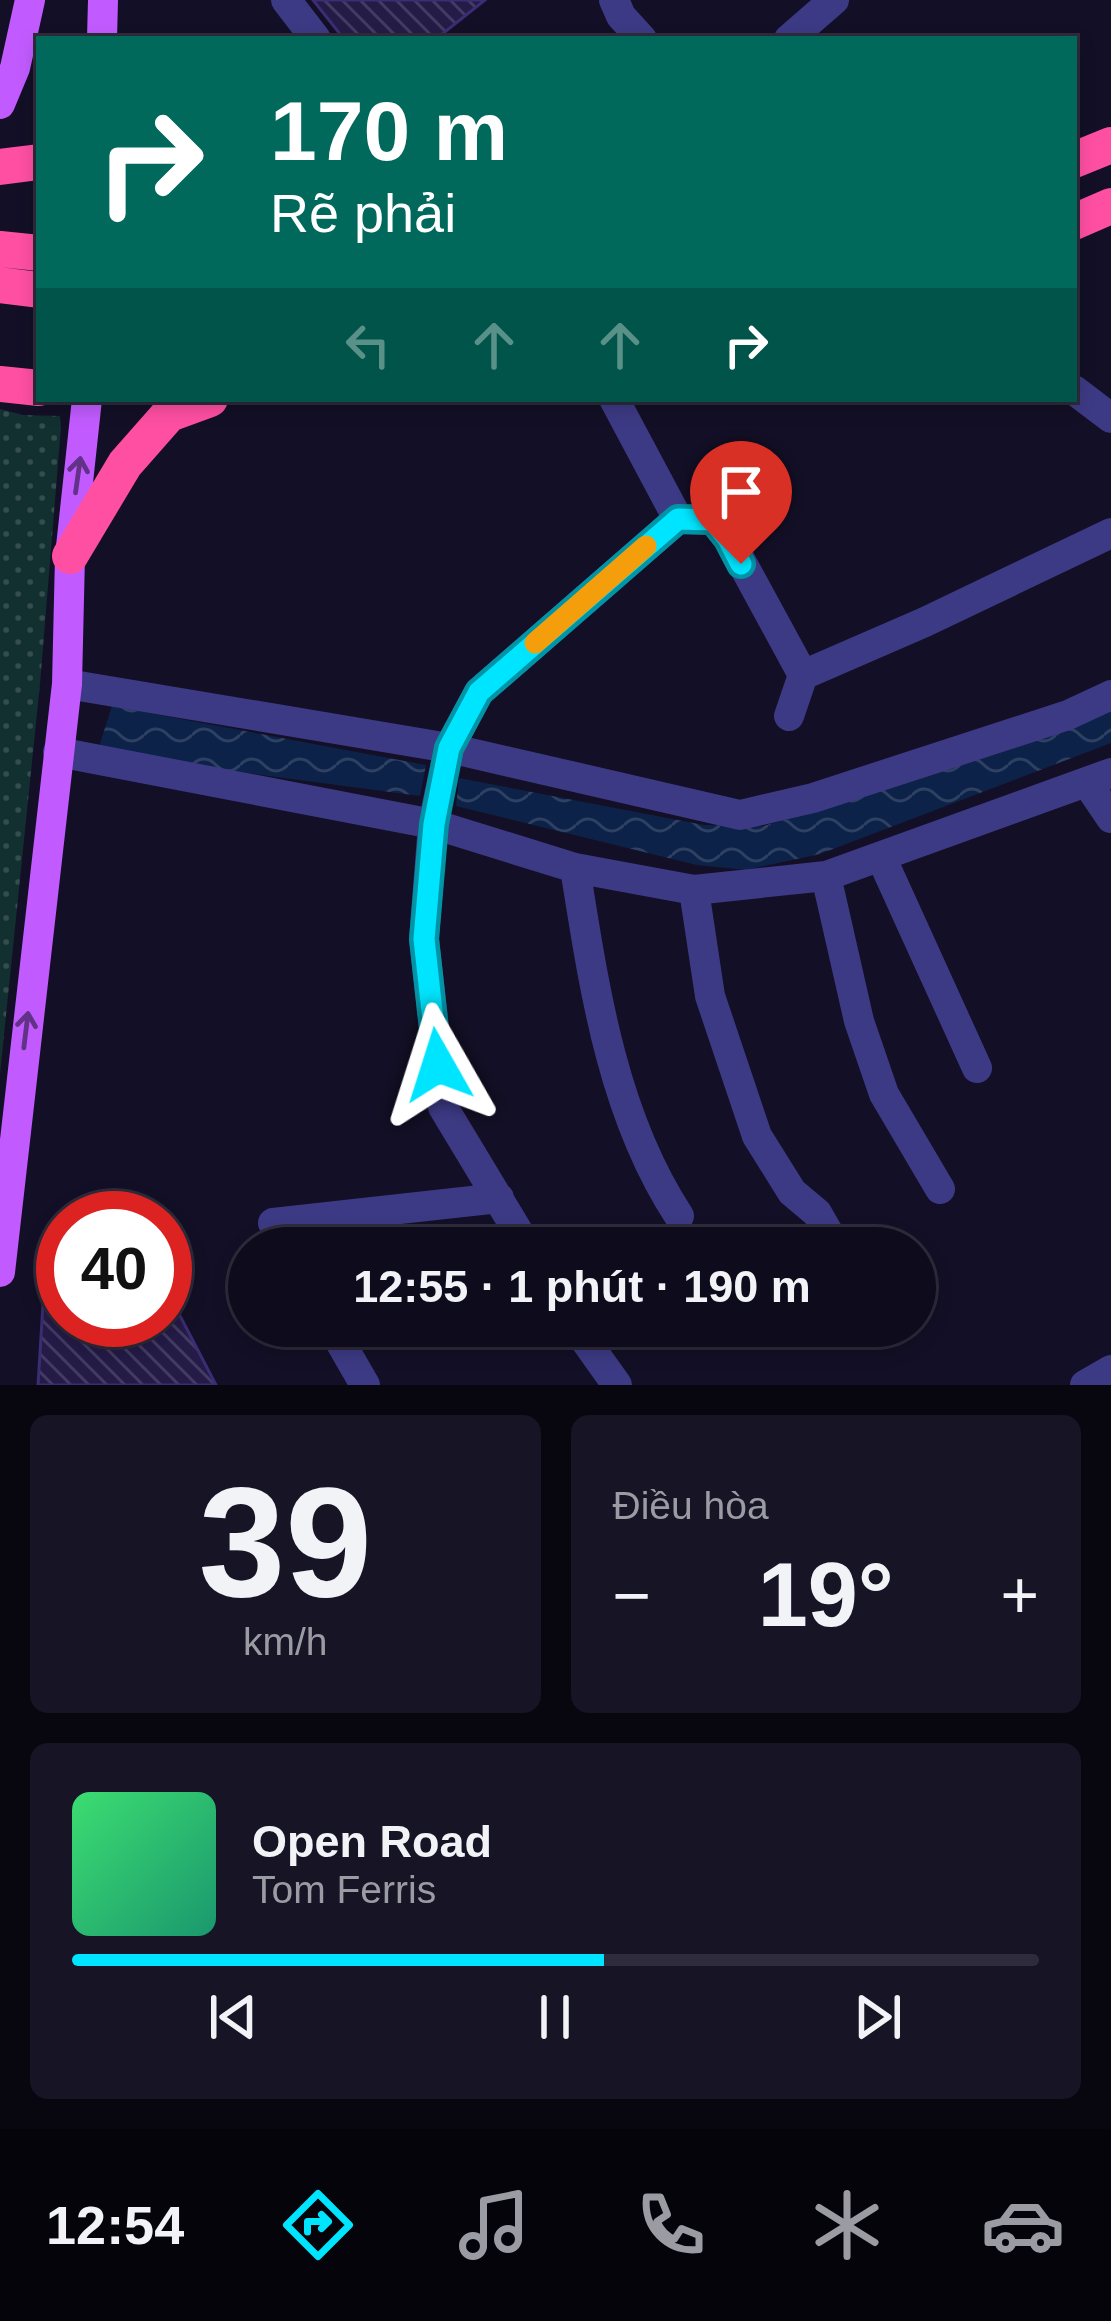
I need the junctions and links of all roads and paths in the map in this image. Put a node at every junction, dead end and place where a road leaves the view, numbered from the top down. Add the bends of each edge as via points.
1 (30, 0) edge
2 (286, 0) edge
3 (614, 0) edge
4 (834, 0) edge
5 (102, 3) edge
6 (99, 36) edge
7 (314, 36) edge
8 (639, 36) edge
9 (792, 36) edge
10 (36, 56) edge
11 (0, 104) edge
12 (1111, 127) edge
13 (1077, 137) edge
14 (1111, 145) edge
15 (1077, 159) edge
16 (36, 162) edge
17 (0, 167) edge
18 (1111, 186) edge
19 (1077, 199) edge
20 (1111, 206) edge
21 (1077, 221) edge
22 (0, 249) edge
23 (36, 253) edge
24 (0, 285) edge
25 (36, 290) edge
26 (0, 384) edge
27 (36, 388) edge
28 (1077, 393) edge
29 (87, 402) edge
30 (202, 402) edge
31 (616, 402) edge
32 (1111, 418) edge
33 (678, 519) junction
34 (1111, 533) edge
35 (70, 556) junction
36 (803, 675) junction
37 (67, 684) junction
38 (1111, 695) edge
39 (789, 716) dead end
40 (449, 748) junction
41 (58, 752) junction
42 (1099, 778) edge
43 (1111, 818) edge
44 (434, 824) junction
45 (882, 859) junction
46 (575, 868) junction
47 (826, 876) junction
48 (694, 890) junction
49 (977, 1068) dead end
50 (940, 1189) dead end
51 (499, 1198) junction
52 (679, 1216) dead end
53 (275, 1227) edge
54 (516, 1227) edge
55 (825, 1227) edge
56 (0, 1272) edge
57 (343, 1347) edge
58 (590, 1347) edge
59 (1111, 1370) edge
60 (364, 1385) edge
61 (617, 1385) edge
62 (1085, 1385) edge

1 - 10 main road
1 - 11 main road
2 - 7 street
3 - 8 street
4 - 9 street
5 - 6 main road
12 - 13 highway
14 - 15 highway
16 - 17 highway
18 - 19 highway
20 - 21 highway
22 - 23 highway
24 - 25 highway
26 - 27 highway
28 - 32 street
35 -> 29 main road
30 - 35 highway via 169,414 125,464
31 - 33 street
33 - 36 street via 713,520
33 - 40 street via 479,692
34 - 36 street
35 - 37 main road
36 - 39 street
37 - 40 street
37 - 41 main road
38 - 40 street via 813,798 740,814
40 - 44 street
41 - 44 street
56 -> 41 main road
42 - 43 street
42 - 45 street
44 - 46 street
44 - 51 street via 424,939 443,1107
45 - 47 street
45 - 49 street
46 - 48 street
46 - 52 street via 622,1100
47 - 48 street
47 - 50 street via 884,1094
48 - 55 street via 710,996 757,1136
51 - 53 street
51 - 54 street
57 - 60 street
58 - 61 street
59 - 62 street

